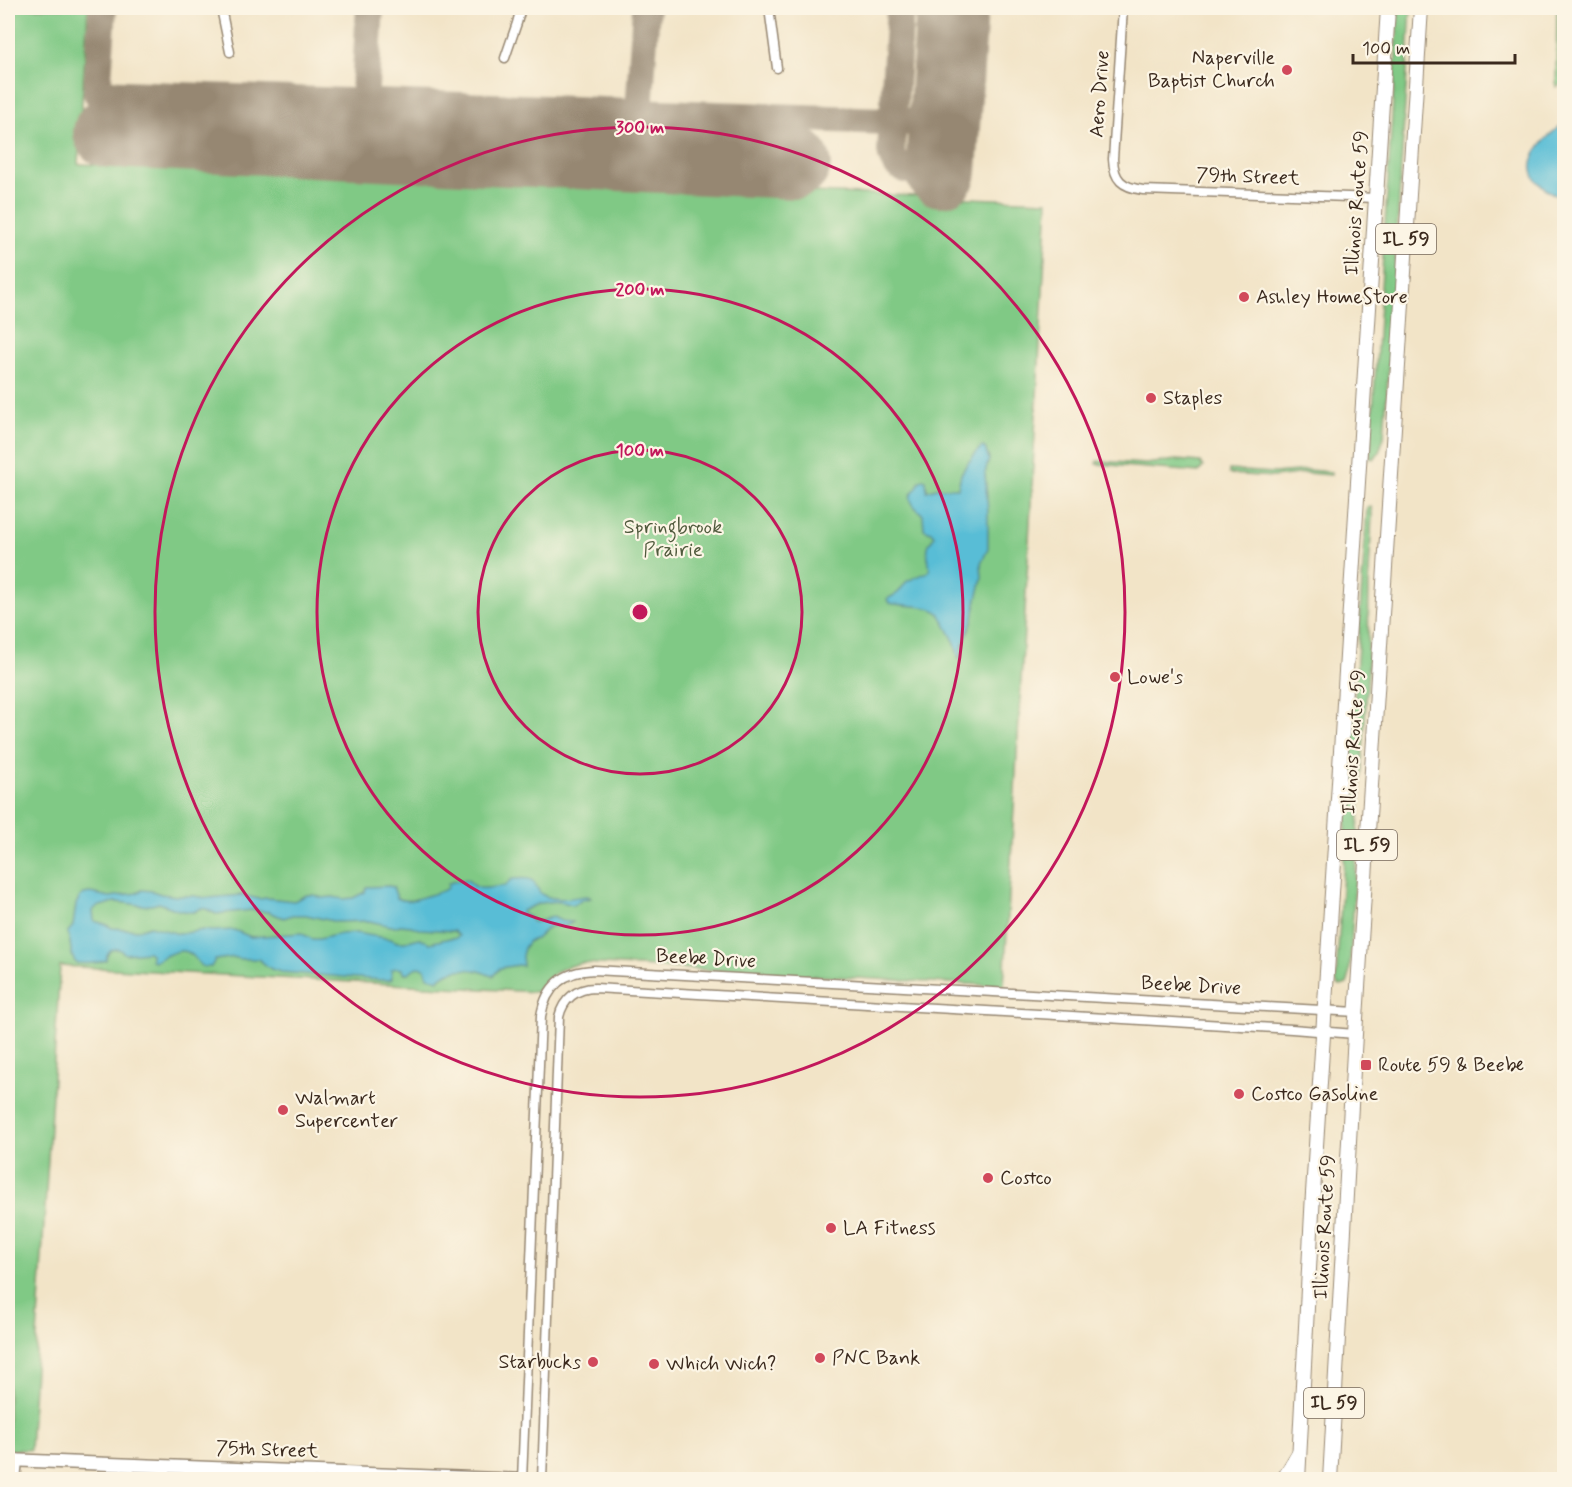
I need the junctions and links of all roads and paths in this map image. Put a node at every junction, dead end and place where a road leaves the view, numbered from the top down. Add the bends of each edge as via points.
1 (221, 8) edge
2 (520, 8) edge
3 (769, 8) edge
4 (1123, 8) edge
5 (1388, 8) edge
6 (1421, 8) edge
7 (230, 52) dead end
8 (505, 58) dead end
9 (777, 68) dead end
10 (1120, 181) joint
11 (1377, 198) junction
12 (1325, 1010) junction
13 (1357, 1012) junction
14 (1323, 1031) junction
15 (1355, 1034) junction
16 (1300, 1451) junction
17 (12, 1460) edge
18 (14, 1479) edge
19 (523, 1479) edge
20 (542, 1479) edge
21 (1283, 1479) edge
22 (1298, 1479) edge
23 (1330, 1479) edge

1 - 7 street
2 - 8 street
3 - 9 street
4 - 10 street, Aero Drive via 1113,159
5 - 11 main road, Illinois Route 59 / IL 59
6 - 13 main road, Illinois Route 59 / IL 59
10 - 11 street, 79th Street via 1143,190
11 - 12 main road, Illinois Route 59 / IL 59
12 - 13 street, Beebe Drive
12 - 14 main road, Illinois Route 59 / IL 59
12 - 19 street, Beebe Drive via 594,970 566,976 548,994 541,1016
13 - 15 main road, Illinois Route 59 / IL 59
14 - 15 street, Beebe Drive
14 - 16 main road, Illinois Route 59 / IL 59
14 - 20 street, Beebe Drive via 595,988 573,994 560,1011 559,1025
15 - 23 main road, Illinois Route 59 / IL 59
16 - 21 main road
16 - 22 main road, Illinois Route 59 / IL 59
17 - 18 main road
17 - 19 main road, 75th Street

